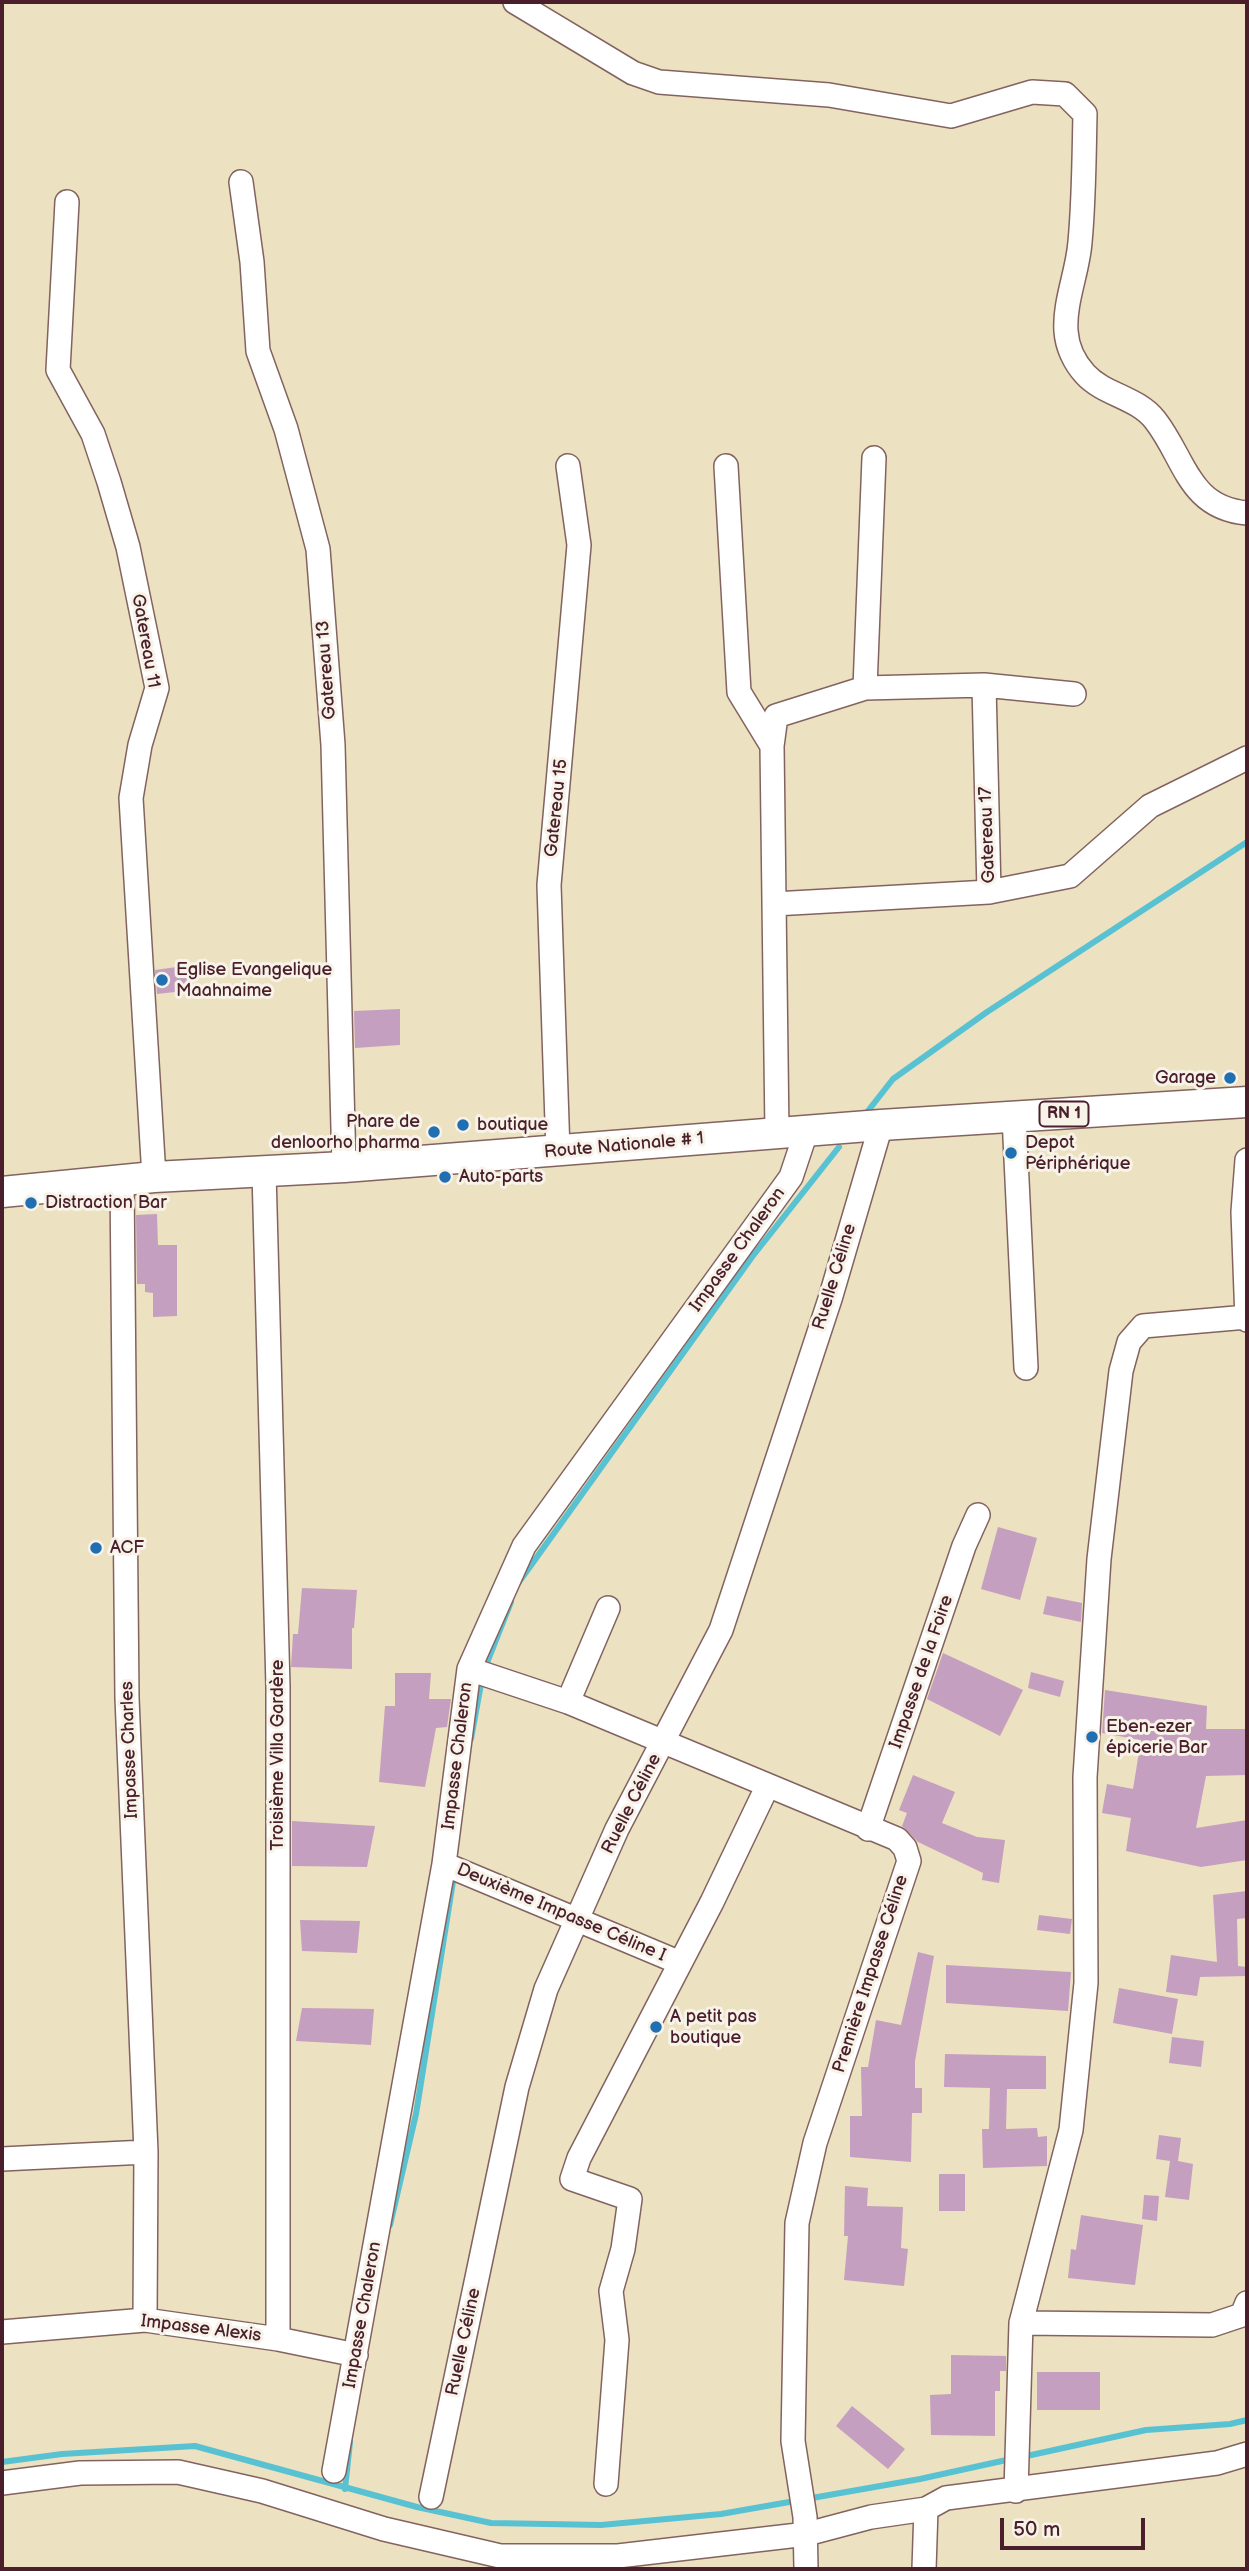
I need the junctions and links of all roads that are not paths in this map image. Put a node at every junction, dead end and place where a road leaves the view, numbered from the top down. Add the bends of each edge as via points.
1 (515, 2) edge
2 (242, 182) dead end
3 (67, 202) dead end
4 (874, 458) dead end
5 (568, 466) dead end
6 (726, 466) dead end
7 (1247, 513) edge
8 (984, 685) junction
9 (865, 688) junction
10 (1074, 694) dead end
11 (772, 747) junction
12 (1247, 758) edge
13 (989, 892) junction
14 (774, 904) junction
15 (1247, 1102) edge
16 (1014, 1117) junction
17 (881, 1125) junction
18 (792, 1133) junction
19 (558, 1152) junction
20 (1247, 1160) edge
21 (344, 1167) junction
22 (264, 1171) junction
23 (154, 1177) junction
24 (122, 1181) junction
25 (2, 1192) edge
26 (1247, 1318) edge
27 (1026, 1368) dead end
28 (978, 1516) dead end
29 (608, 1608) dead end
30 (468, 1669) junction
31 (568, 1702) junction
32 (664, 1743) junction
33 (767, 1787) junction
34 (868, 1829) junction
35 (444, 1864) junction
36 (578, 1918) junction
37 (678, 1962) junction
38 (146, 2152) junction
39 (2, 2159) edge
40 (1247, 2303) edge
41 (145, 2320) junction
42 (1021, 2323) junction
43 (2, 2332) edge
44 (278, 2339) junction
45 (356, 2355) junction
46 (1247, 2454) edge
47 (334, 2472) dead end
48 (2, 2483) edge
49 (606, 2484) dead end
50 (1016, 2490) junction
51 (431, 2497) dead end
52 (926, 2509) junction
53 (806, 2526) junction
54 (806, 2569) edge
55 (923, 2569) edge

1 - 7 street via 633,73 659,82 829,95 951,116 1032,92 1065,94 1085,114 1080,244 1066,329 1071,354 1085,374 1133,401 1154,420 1198,491 1233,511
2 - 21 street, Gatereau 13 via 258,351 286,429 318,549 333,745
3 - 23 street, Gatereau 11 via 58,370 93,434 109,482 128,547 157,688 131,798
4 - 9 street
5 - 19 street, Gatereau 15 via 579,545 549,885
6 - 11 street via 738,692
8 - 9 street
8 - 10 street
8 - 13 street, Gatereau 17
9 - 11 street via 776,716
11 - 14 street
12 - 13 street, Gatereau 17 via 1150,806 1070,876
13 - 14 street
14 - 18 street
15 - 16 main road, Route Nationale # 1 / RN 1
16 - 17 main road, Route Nationale # 1 / RN 1
16 - 27 street
17 - 18 main road, Route Nationale # 1 / RN 1
17 - 32 street, Ruelle Céline via 830,1299 721,1630
18 - 19 main road, Route Nationale # 1 / RN 1
18 - 30 street, Impasse Chaleron via 791,1177 524,1546
19 - 21 main road, Route Nationale # 1 / RN 1
20 - 26 street via 1243,1212
21 - 22 main road, Route Nationale # 1 / RN 1
22 - 23 main road, Route Nationale # 1 / RN 1
22 - 44 street, Troisième Villa Gardère via 278,1687
23 - 24 main road, Route Nationale # 1 / RN 1
24 - 25 main road, Route Nationale # 1 / RN 1
24 - 38 street, Impasse Charles via 127,1698
26 - 42 street via 1143,1326 1129,1342 1121,1371 1099,1559 1085,1777 1086,1983 1073,2116
28 - 34 street, Impasse de la Foire
29 - 31 street
30 - 31 street, Première Impasse Céline
30 - 35 street, Impasse Chaleron
31 - 32 street, Première Impasse Céline
32 - 33 street, Première Impasse Céline
32 - 36 street, Ruelle Céline via 617,1829
33 - 34 street, Première Impasse Céline
33 - 37 street
34 - 53 street, Première Impasse Céline via 897,1839 909,1861 815,2143 797,2223 793,2441
35 - 36 street, Deuxième Impasse Céline I
35 - 45 street, Impasse Chaleron
36 - 37 street, Deuxième Impasse Céline I
36 - 51 street, Ruelle Céline via 546,1989 517,2087
37 - 49 street via 572,2179 630,2199 611,2291 617,2340
38 - 39 street
38 - 41 street, Impasse Charles
40 - 42 street via 1242,2315 1212,2325
41 - 43 street, Impasse Alexis
41 - 44 street, Impasse Alexis
42 - 50 street
44 - 45 street, Impasse Alexis
45 - 47 street, Impasse Chaleron
46 - 50 street via 1217,2463
48 - 53 street via 80,2473 178,2472 500,2556 618,2556
50 - 52 street via 947,2498
52 - 53 street
52 - 55 street
53 - 54 street, Première Impasse Céline

